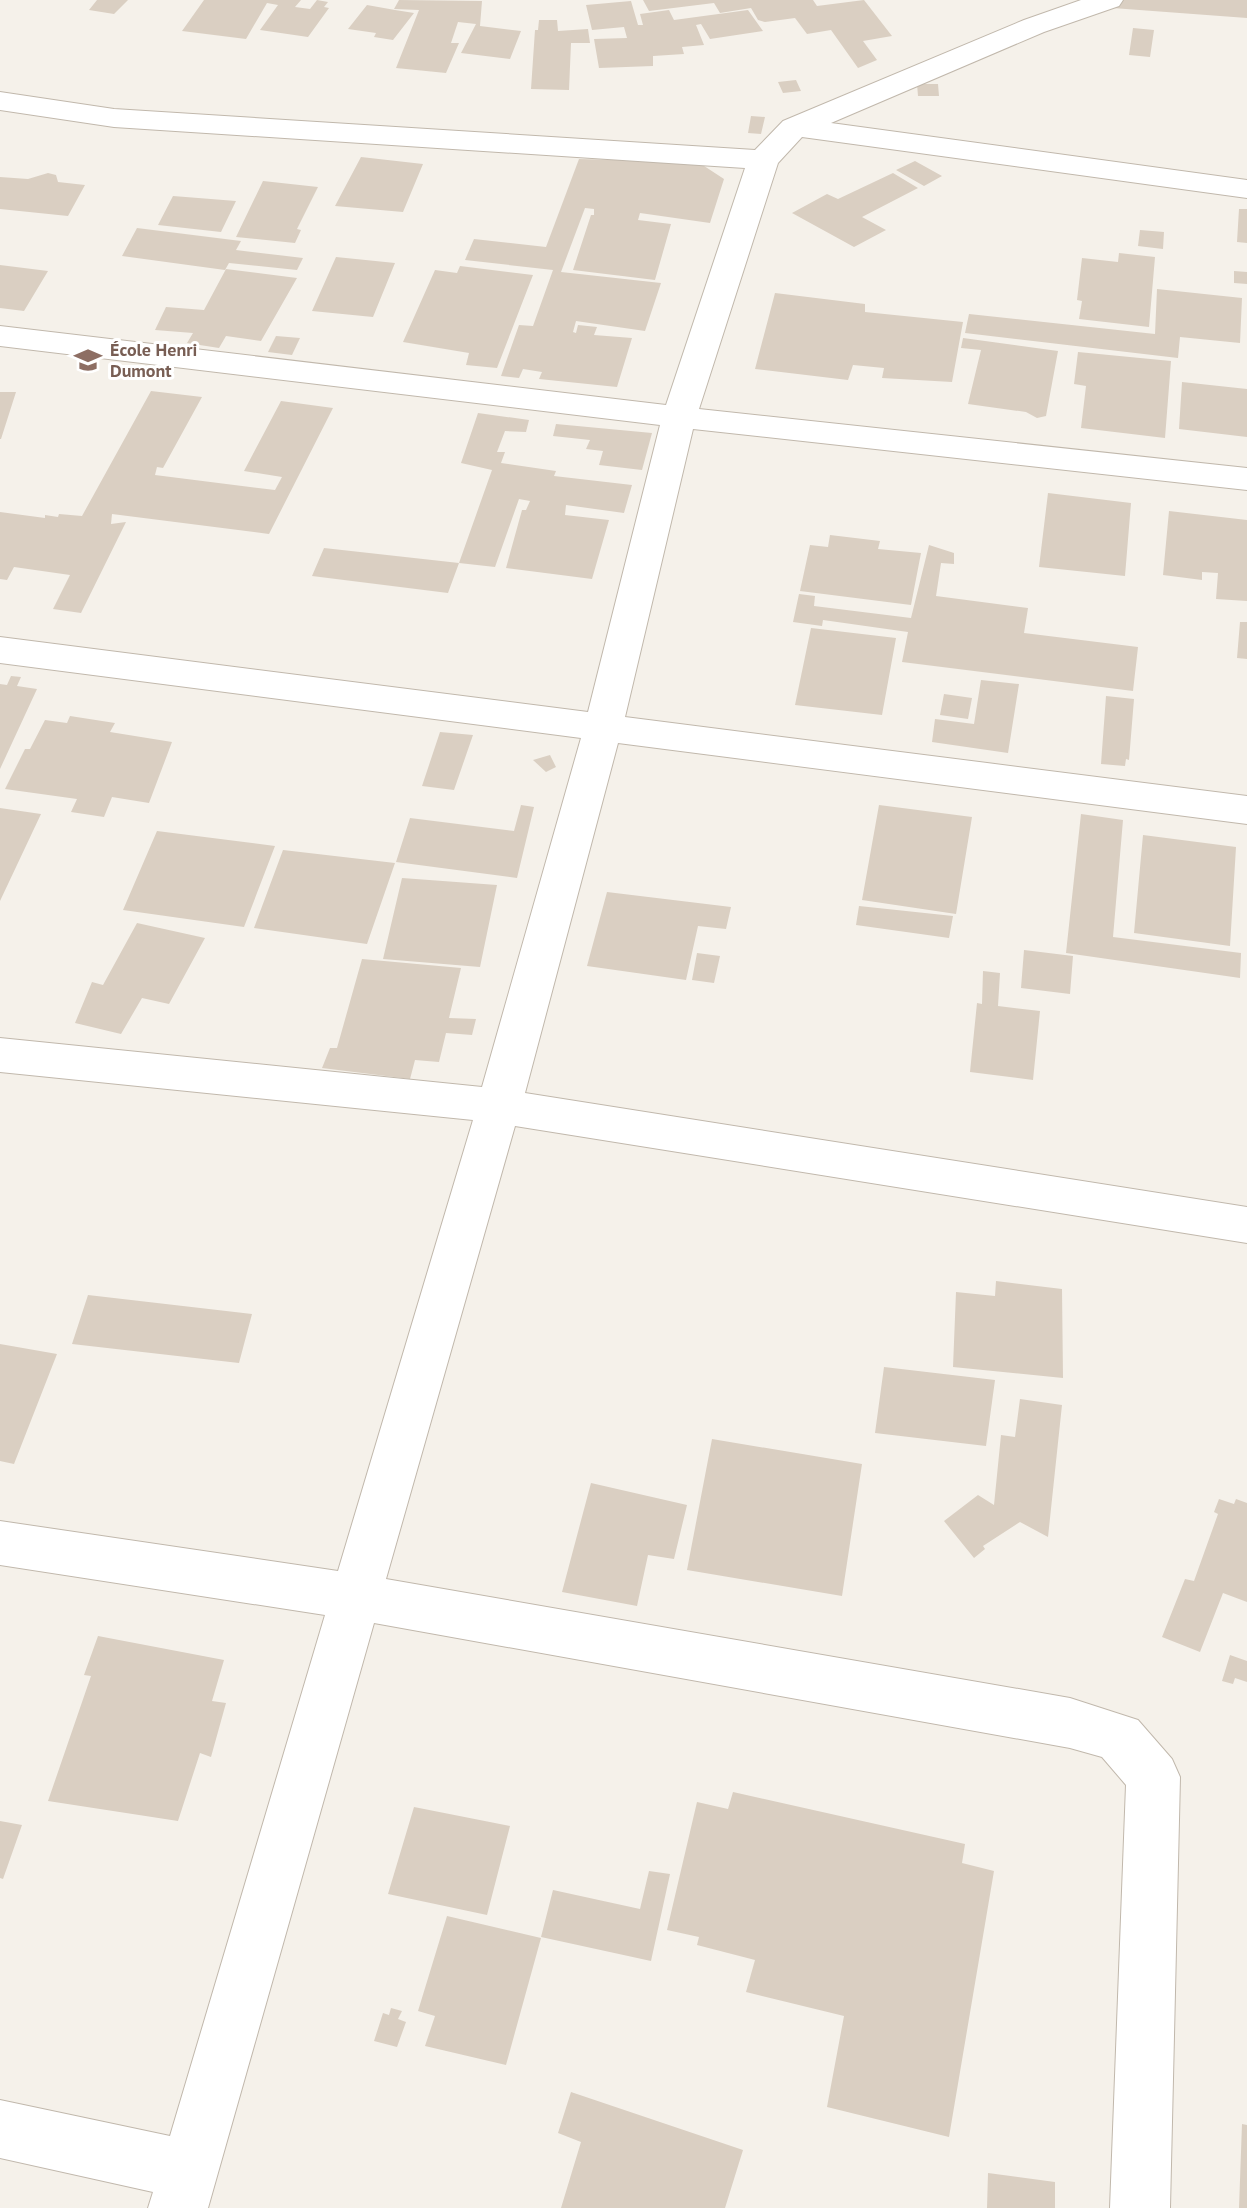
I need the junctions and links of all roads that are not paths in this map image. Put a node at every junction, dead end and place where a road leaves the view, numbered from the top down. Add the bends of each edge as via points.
1 (1109, 0) edge
2 (0, 101) edge
3 (794, 127) junction
4 (763, 160) junction
5 (1247, 189) edge
6 (0, 336) edge
7 (679, 417) junction
8 (1247, 479) edge
9 (0, 650) edge
10 (603, 728) junction
11 (1247, 810) edge
12 (0, 1055) edge
13 (499, 1106) junction
14 (1247, 1225) edge
15 (0, 1543) edge
16 (356, 1597) junction
17 (0, 2129) edge
18 (184, 2189) edge
19 (1140, 2208) edge

1 - 3 street
2 - 4 street via 114,118
3 - 4 street
3 - 5 street
4 - 7 street
6 - 7 street
7 - 8 street
7 - 10 street
9 - 10 street
10 - 11 street
10 - 13 street
12 - 13 street
13 - 14 street
13 - 16 street
15 - 16 street
16 - 18 street
16 - 19 street via 1070,1723 1119,1737 1153,1777
17 - 18 street

